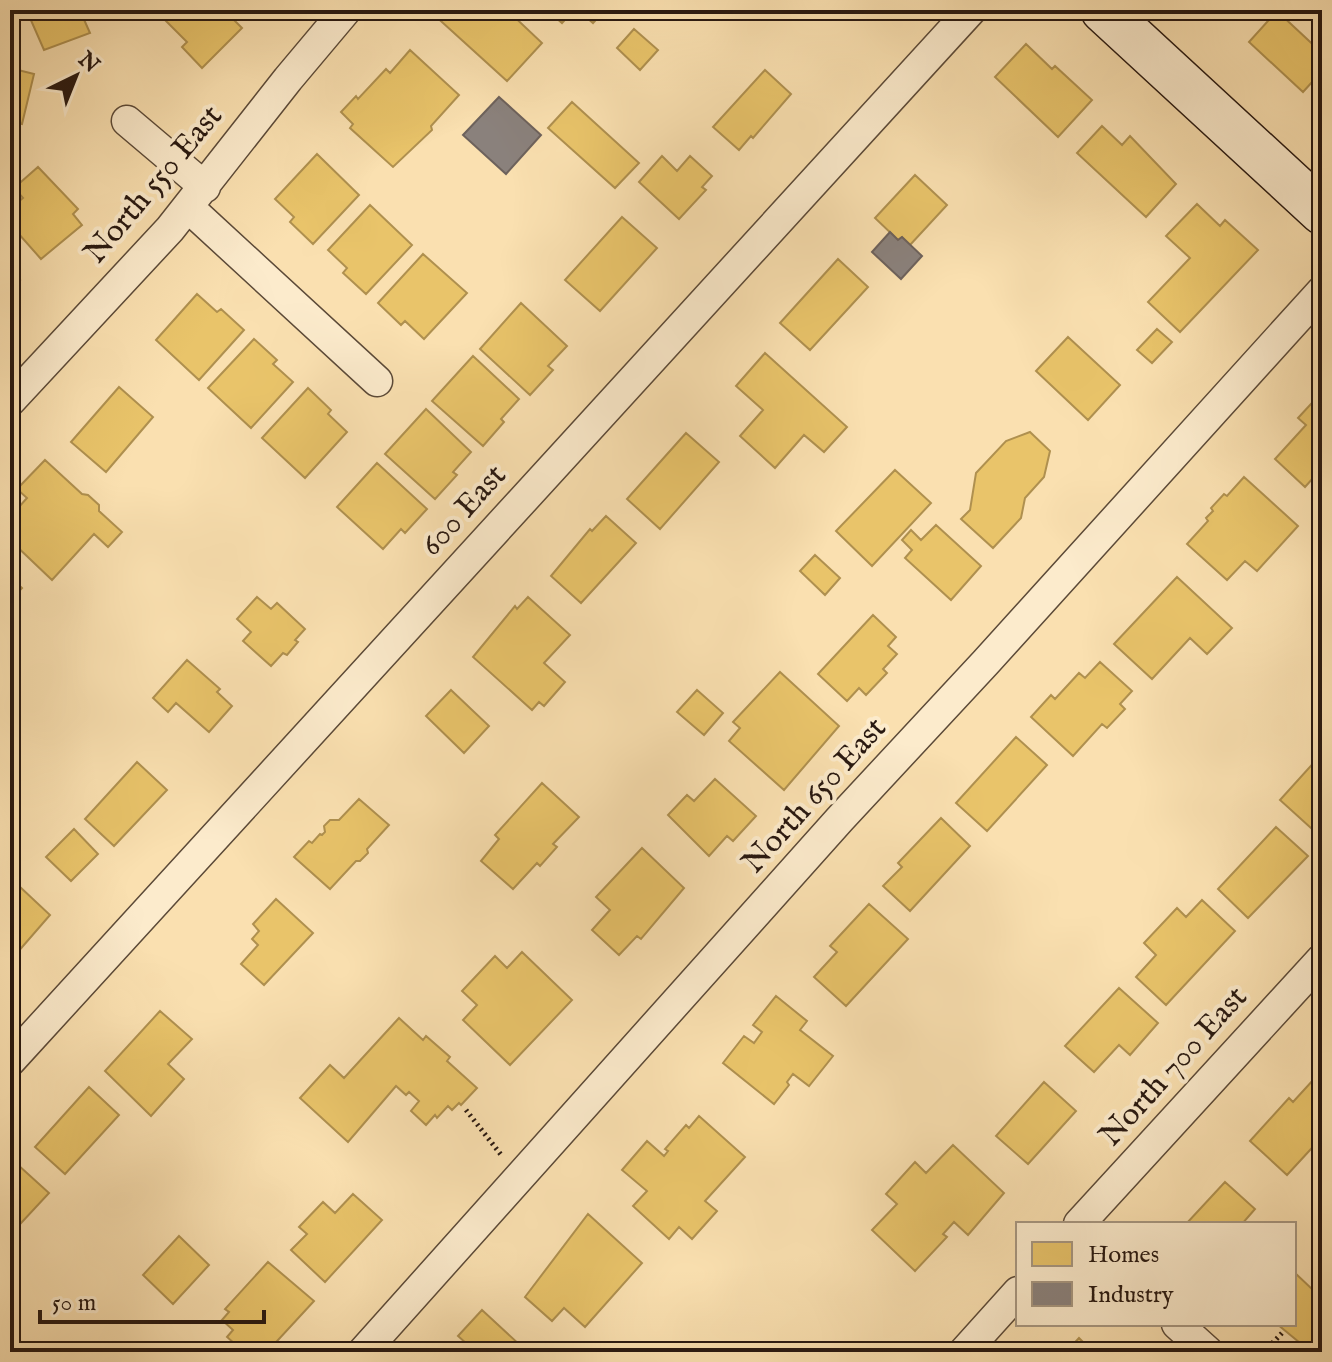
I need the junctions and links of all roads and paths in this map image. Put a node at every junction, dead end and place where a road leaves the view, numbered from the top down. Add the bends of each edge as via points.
1 (346, 10) edge
2 (971, 10) edge
3 (1103, 10) edge
4 (127, 121) dead end
5 (197, 197) junction
6 (1322, 212) edge
7 (1322, 291) edge
8 (377, 381) dead end
9 (10, 401) edge
10 (1322, 959) edge
11 (10, 1061) edge
12 (466, 1110) dead end
13 (503, 1156) dead end
14 (1081, 1222) edge
15 (1016, 1294) edge
16 (1179, 1326) edge
17 (1282, 1333) dead end
18 (363, 1352) edge
19 (964, 1352) edge
20 (1208, 1352) edge
21 (1264, 1352) edge

1 - 5 street, North 550 East
2 - 11 street, 600 East
3 - 6 main road
4 - 5 street
5 - 8 street
5 - 9 street, North 550 East
7 - 18 street, North 650 East
10 - 14 street, North 700 East
12 - 13 path
15 - 19 street
16 - 20 street
17 - 21 path

